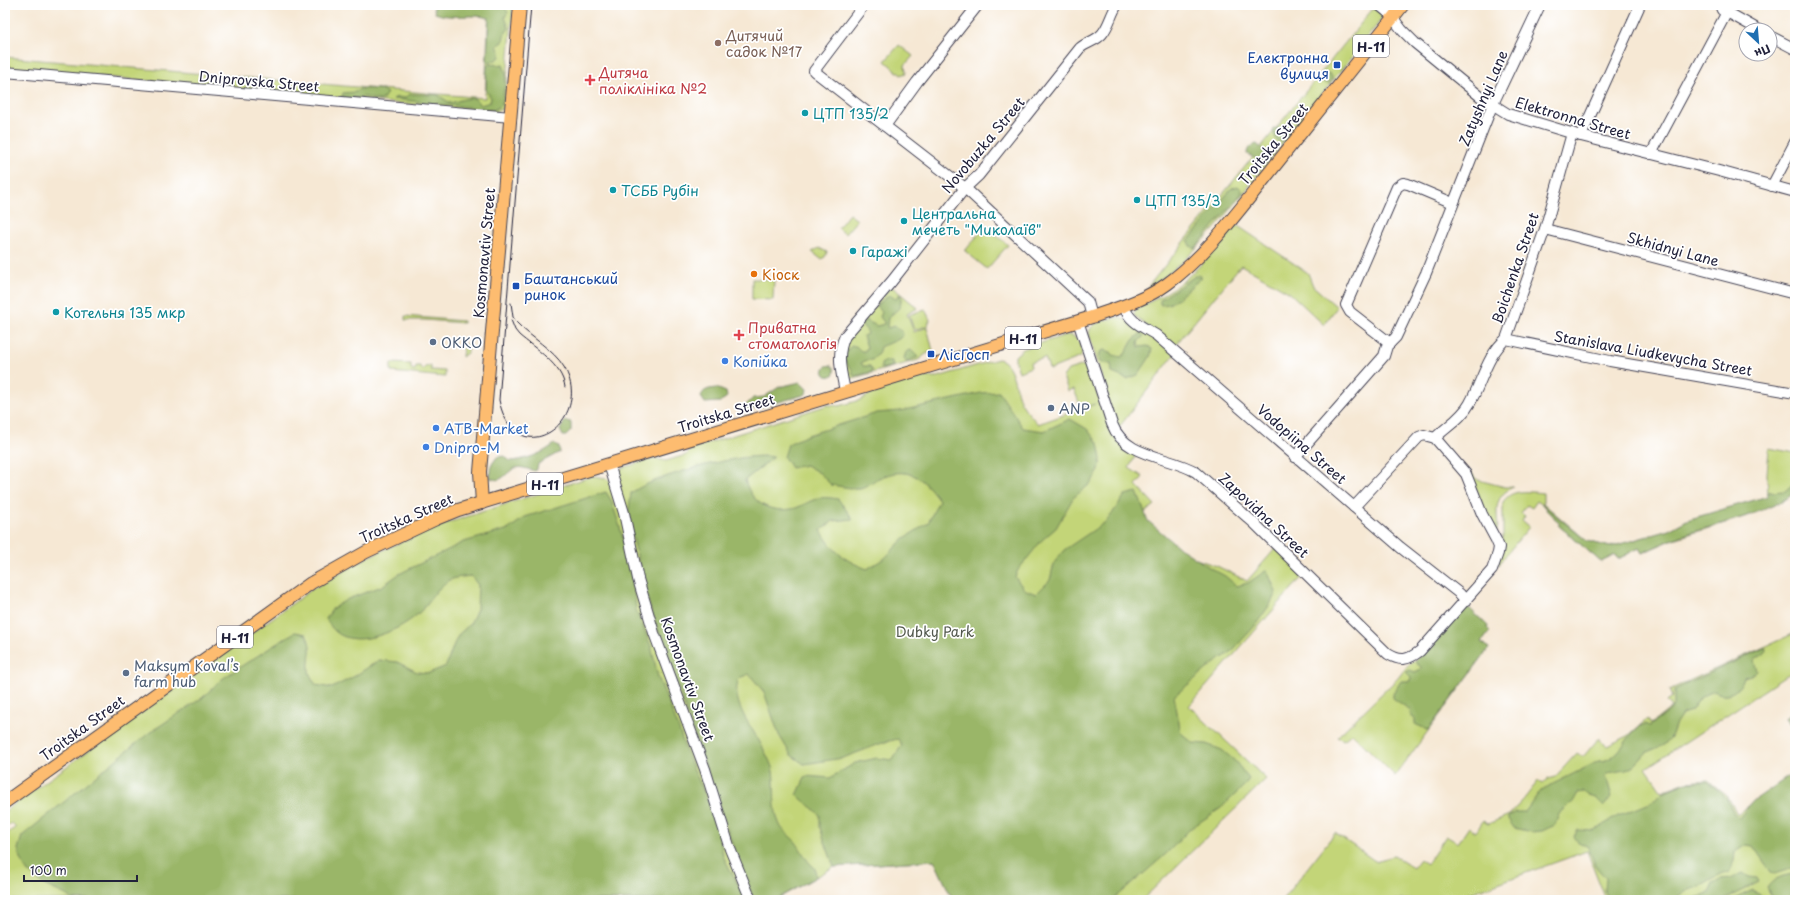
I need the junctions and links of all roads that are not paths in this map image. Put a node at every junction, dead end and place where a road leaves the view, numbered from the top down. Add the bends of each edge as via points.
1 (520, 5) edge
2 (864, 5) edge
3 (978, 5) edge
4 (1117, 5) edge
5 (1379, 5) edge
6 (1403, 5) edge
7 (1540, 5) edge
8 (1640, 5) edge
9 (1723, 9) edge
10 (1392, 18) junction
11 (1745, 22) edge
12 (1778, 40) edge
13 (1795, 49) edge
14 (5, 72) edge
15 (1492, 106) junction
16 (511, 117) junction
17 (885, 126) junction
18 (1576, 135) junction
19 (1795, 142) edge
20 (1651, 154) junction
21 (1772, 186) junction
22 (964, 188) junction
23 (1795, 192) edge
24 (1453, 203) junction
25 (1545, 229) junction
26 (1795, 294) edge
27 (1124, 306) junction
28 (1092, 317) junction
29 (1078, 321) junction
30 (1506, 339) junction
31 (1390, 342) junction
32 (845, 391) junction
33 (1795, 393) edge
34 (1435, 438) junction
35 (1295, 457) junction
36 (609, 464) junction
37 (482, 503) junction
38 (1354, 507) junction
39 (1466, 601) junction
40 (5, 802) edge
41 (751, 900) edge

1 - 16 main road, Kosmonavtiv Street
2 - 17 street via 814,71
3 - 17 street
4 - 22 street, Novobuzka Street via 1102,34 1080,48 979,175
5 - 10 street, Elektronna Street
6 - 10 main road, Troitska Street / Н-11
7 - 15 street, Zatyshnyi Lane
8 - 18 street, Boichenka Street
9 - 11 street
9 - 20 street
10 - 15 street, Elektronna Street via 1415,43
10 - 27 main road, Troitska Street / Н-11 via 1198,258 1165,285
12 - 13 street
14 - 16 street, Dniprovska Street
15 - 18 street, Elektronna Street via 1523,119
15 - 24 street, Zatyshnyi Lane
16 - 37 main road, Kosmonavtiv Street via 480,472
17 - 22 street
18 - 20 street, Elektronna Street
18 - 25 street, Boichenka Street
19 - 21 street
20 - 21 street, Elektronna Street
21 - 23 street, Elektronna Street
22 - 28 street via 1088,302
22 - 32 street, Novobuzka Street via 892,281 845,336 840,346 839,362
24 - 31 street, Zatyshnyi Lane via 1414,301 1396,337
24 - 31 street via 1418,187 1400,184 1347,301 1347,309
25 - 26 street, Skhidnyi Lane
25 - 30 street, Boichenka Street
27 - 28 main road, Troitska Street / Н-11
27 - 35 street, Vodopiina Street via 1132,320 1156,335
28 - 29 main road, Troitska Street / Н-11
29 - 32 main road, Troitska Street / Н-11
29 - 39 street, Zapovidna Street via 1112,424 1120,438 1133,448 1185,466 1203,477 1254,523 1388,654 1402,660 1416,654
30 - 33 street, Stanislava Liudkevycha Street via 1610,361
30 - 34 street, Boichenka Street via 1496,349 1470,404
31 - 35 street, Zatyshnyi Lane via 1384,356
32 - 36 main road, Troitska Street / Н-11
34 - 38 street via 1424,435 1419,437
34 - 39 street, Zapovidna Street via 1466,474 1482,514 1499,546 1492,570
35 - 38 street, Vodopiina Street
36 - 37 main road, Troitska Street / Н-11
36 - 41 street, Kosmonavtiv Street via 654,633 705,769 730,849
37 - 40 main road, Troitska Street / Н-11 via 436,519 366,552 311,583
38 - 39 street, Vodopiina Street

